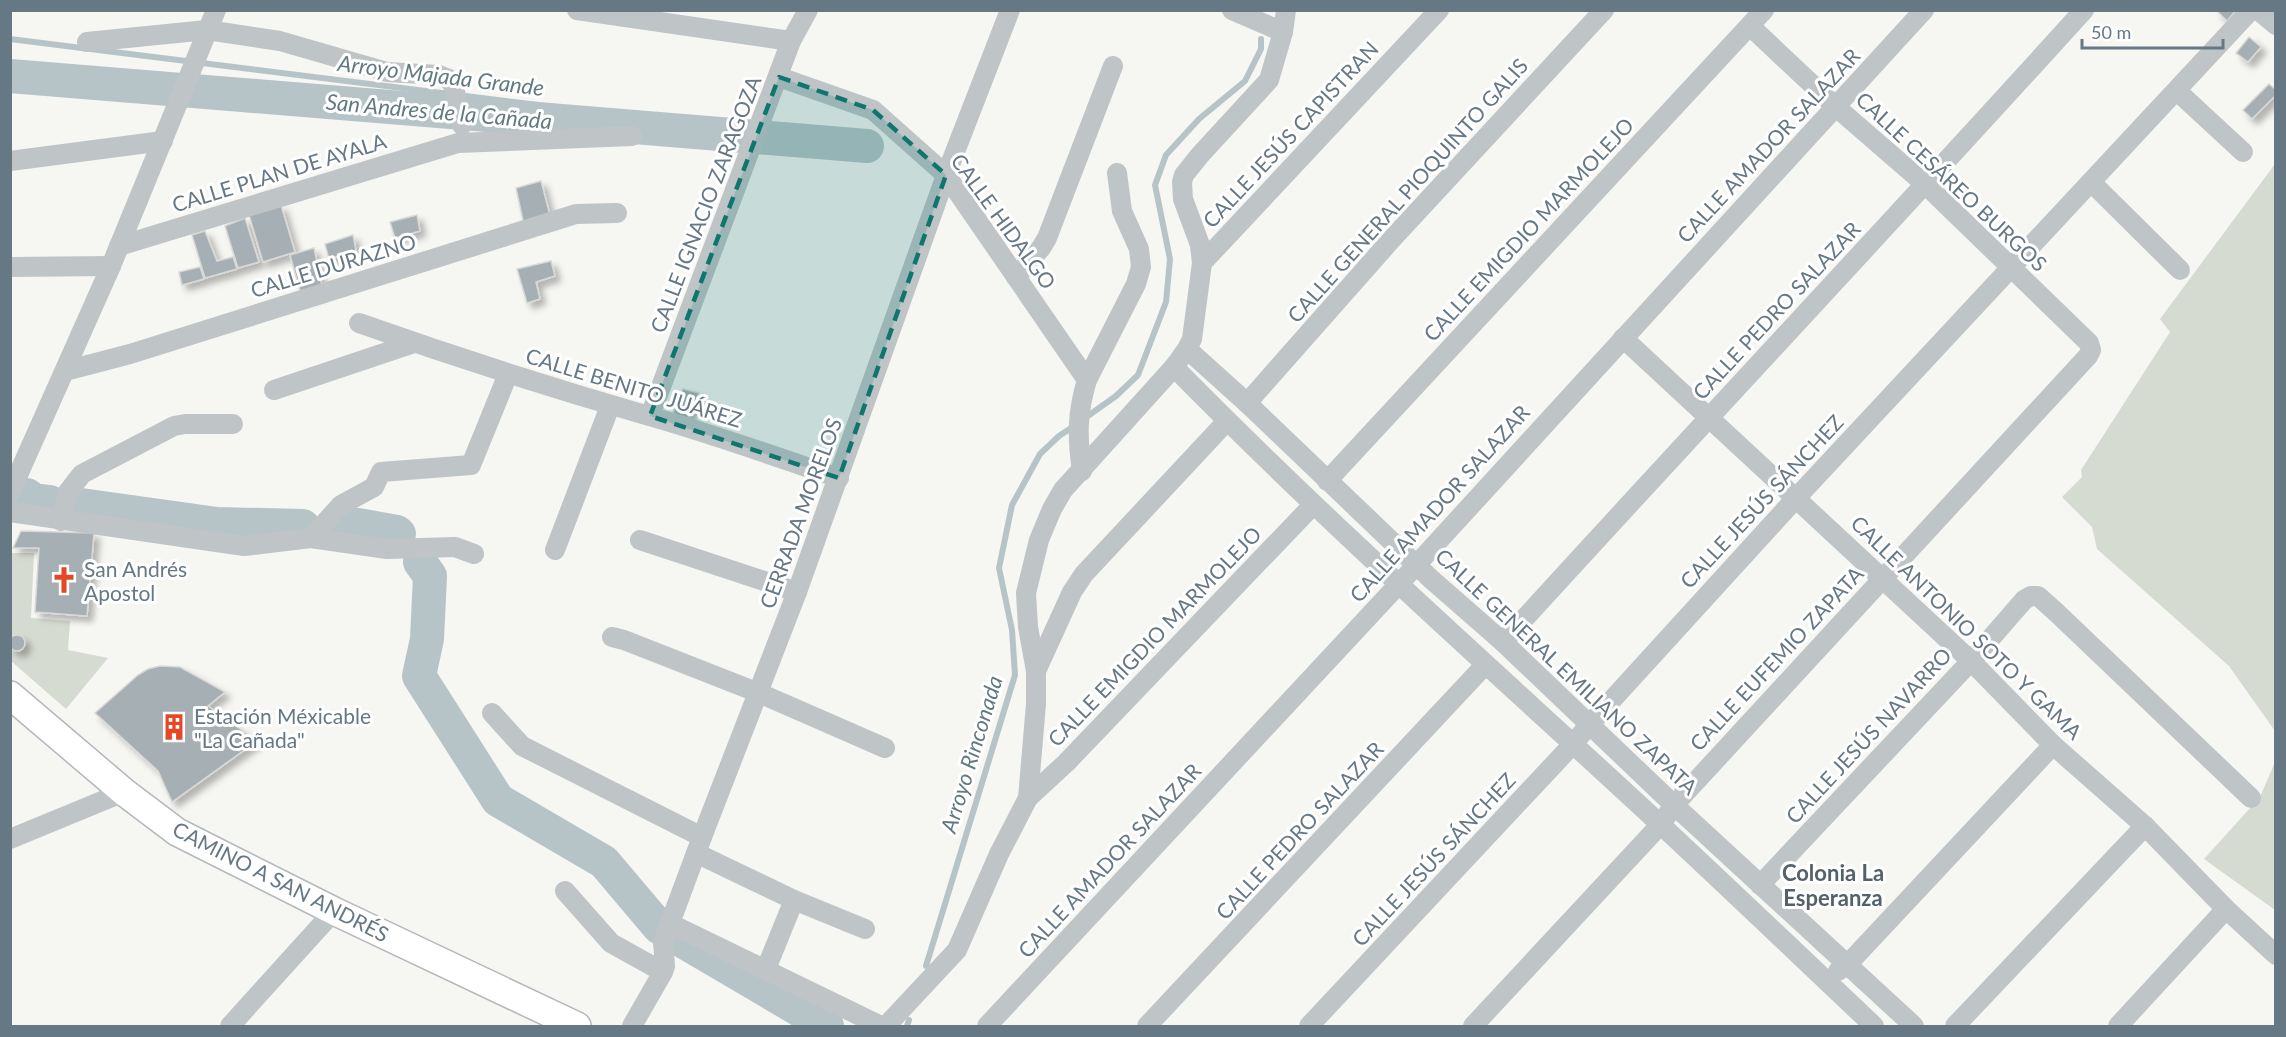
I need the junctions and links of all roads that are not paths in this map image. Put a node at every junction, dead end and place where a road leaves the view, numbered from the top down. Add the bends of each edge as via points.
1 (216, 10) edge
2 (577, 10) edge
3 (808, 10) edge
4 (1010, 10) edge
5 (1232, 10) edge
6 (1286, 10) edge
7 (1439, 10) edge
8 (1604, 10) edge
9 (1764, 10) edge
10 (1924, 10) edge
11 (2084, 10) edge
12 (2251, 10) edge
13 (2258, 10) edge
14 (602, 12) edge
15 (1750, 26) junction
16 (2276, 26) edge
17 (207, 30) junction
18 (1283, 32) junction
19 (791, 41) junction
20 (87, 42) dead end
21 (1113, 66) dead end
22 (779, 77) junction
23 (2177, 91) junction
24 (1836, 107) junction
25 (462, 126) dead end
26 (632, 136) dead end
27 (163, 141) junction
28 (2242, 152) dead end
29 (10, 161) edge
30 (1117, 173) dead end
31 (946, 175) junction
32 (2092, 183) junction
33 (1926, 185) junction
34 (617, 213) dead end
35 (119, 246) junction
36 (1202, 263) junction
37 (111, 266) junction
38 (10, 267) edge
39 (2012, 268) junction
40 (2180, 270) dead end
41 (1016, 277) junction
42 (359, 324) dead end
43 (1623, 338) junction
44 (414, 343) junction
45 (1187, 349) junction
46 (2091, 350) joint
47 (1174, 367) junction
48 (65, 371) junction
49 (508, 374) junction
50 (1087, 380) junction
51 (274, 390) dead end
52 (1247, 404) junction
53 (610, 406) junction
54 (650, 416) junction
55 (1709, 416) junction
56 (1227, 421) junction
57 (233, 424) dead end
58 (1082, 471) junction
59 (839, 478) junction
60 (1328, 481) junction
61 (10, 493) edge
62 (1797, 497) junction
63 (1313, 505) junction
64 (10, 512) edge
65 (61, 520) junction
66 (311, 538) junction
67 (640, 540) dead end
68 (555, 550) dead end
69 (474, 554) dead end
70 (1417, 564) junction
71 (1883, 577) junction
72 (1398, 585) junction
73 (797, 592) junction
74 (612, 637) dead end
75 (1503, 642) junction
76 (1971, 661) junction
77 (1485, 666) junction
78 (1036, 671) junction
79 (759, 693) junction
80 (10, 695) edge
81 (492, 713) dead end
82 (1588, 724) junction
83 (1573, 744) junction
84 (2053, 745) junction
85 (885, 748) dead end
86 (124, 792) junction
87 (1028, 798) junction
88 (2250, 798) dead end
89 (1674, 805) junction
90 (1660, 824) junction
91 (2145, 826) junction
92 (10, 838) edge
93 (699, 845) junction
94 (1760, 885) junction
95 (565, 891) dead end
96 (794, 900) junction
97 (2226, 909) junction
98 (334, 911) junction
99 (865, 929) dead end
100 (668, 932) junction
101 (2276, 955) edge
102 (1847, 965) junction
103 (766, 969) junction
104 (663, 972) junction
105 (1825, 980) junction
106 (230, 1026) edge
107 (577, 1026) edge
108 (632, 1026) edge
109 (880, 1026) edge
110 (886, 1026) edge
111 (987, 1026) edge
112 (1147, 1026) edge
113 (1309, 1026) edge
114 (1473, 1026) edge
115 (1874, 1026) edge
116 (1914, 1026) edge
117 (1955, 1026) edge
118 (2118, 1026) edge

1 - 17 street
2 - 14 street
3 - 19 street, CALLE IGNACIO ZARAGOZA
4 - 31 street, CERRADA MORELOS
5 - 18 street
6 - 18 street
7 - 36 street, CALLE JESÚS CAPISTRAN
8 - 52 street, CALLE GENERAL PIOQUINTO GALIS via 1391,240
9 - 15 street, CALLE EMIGDIO MARMOLEJO
10 - 24 street, CALLE AMADOR SALAZAR
11 - 33 street, CALLE PEDRO SALAZAR
12 - 23 street, CALLE JESÚS SÁNCHEZ
13 - 16 street
14 - 19 street
15 - 24 street, CALLE CESÁREO BURGOS
15 - 60 street, CALLE EMIGDIO MARMOLEJO
17 - 20 street
17 - 25 street via 280,41 387,72 439,75 449,79 454,87
17 - 27 street
18 - 36 street via 1269,80 1184,176 1183,200 1200,245
19 - 22 street, CALLE IGNACIO ZARAGOZA
21 - 41 street via 1047,238
22 - 31 street, CALLE HIDALGO via 873,110
22 - 54 street, CALLE IGNACIO ZARAGOZA
23 - 28 street
23 - 32 street, CALLE JESÚS SÁNCHEZ
24 - 33 street, CALLE CESÁREO BURGOS
24 - 43 street, CALLE AMADOR SALAZAR
26 - 35 street, CALLE PLAN DE AYALA via 458,143
27 - 29 street
27 - 35 street
30 - 50 street via 1122,211 1139,249 1141,267
31 - 41 street, CALLE HIDALGO
31 - 59 street, CERRADA MORELOS
32 - 39 street, CALLE JESÚS SÁNCHEZ
32 - 40 street
33 - 39 street, CALLE CESÁREO BURGOS
33 - 55 street, CALLE PEDRO SALAZAR
34 - 48 street, CALLE DURAZNO via 576,214
35 - 37 street
36 - 45 street via 1194,327
37 - 38 street
37 - 48 street
39 - 46 street, CALLE CESÁREO BURGOS via 2089,343
39 - 62 street, CALLE JESÚS SÁNCHEZ
41 - 50 street, CALLE HIDALGO
42 - 44 street, CALLE BENITO JUÁREZ
43 - 55 street, CALLE ANTONIO SOTO Y GAMA
43 - 70 street, CALLE AMADOR SALAZAR
44 - 49 street, CALLE BENITO JUÁREZ
44 - 51 street
45 - 47 street
45 - 52 street, CALLE GENERAL EMILIANO ZAPATA
46 - 71 street, CALLE EUFEMIO ZAPATA
47 - 56 street
47 - 58 street
48 - 61 street
49 - 53 street, CALLE BENITO JUÁREZ
49 - 66 street via 471,465 381,472 374,486 341,505
50 - 58 street via 1078,414
52 - 60 street, CALLE GENERAL EMILIANO ZAPATA
53 - 54 street, CALLE BENITO JUÁREZ
53 - 68 street
54 - 59 street, CALLE BENITO JUÁREZ
55 - 62 street, CALLE ANTONIO SOTO Y GAMA
55 - 75 street, CALLE PEDRO SALAZAR
56 - 63 street
56 - 78 street via 1084,574 1066,602
57 - 65 street via 174,426 82,474 68,492
58 - 78 street via 1063,490 1052,509 1038,540 1028,578 1028,627
59 - 73 street, CERRADA MORELOS
60 - 70 street, CALLE GENERAL EMILIANO ZAPATA
62 - 71 street, CALLE ANTONIO SOTO Y GAMA
62 - 82 street, CALLE JESÚS SÁNCHEZ
63 - 72 street
63 - 87 street, CALLE EMIGDIO MARMOLEJO
64 - 65 street
65 - 66 street via 244,546
66 - 69 street via 387,549 455,547
67 - 73 street
70 - 72 street, CALLE AMADOR SALAZAR
70 - 75 street, CALLE GENERAL EMILIANO ZAPATA
71 - 76 street, CALLE ANTONIO SOTO Y GAMA
71 - 89 street, CALLE EUFEMIO ZAPATA
72 - 77 street
72 - 111 street, CALLE AMADOR SALAZAR
73 - 79 street, CERRADA MORELOS
74 - 79 street
75 - 82 street, CALLE GENERAL EMILIANO ZAPATA
76 - 84 street, CALLE ANTONIO SOTO Y GAMA
76 - 88 street, CALLE JESÚS NAVARRO via 2024,600 2038,596
76 - 94 street, CALLE JESÚS NAVARRO
77 - 83 street
77 - 112 street, CALLE PEDRO SALAZAR
78 - 87 street
79 - 85 street
79 - 93 street, CERRADA MORELOS
80 - 86 street, CAMINO A SAN ANDRÉS
81 - 93 street via 522,746
82 - 83 street, CALLE JESÚS SÁNCHEZ
82 - 89 street, CALLE GENERAL EMILIANO ZAPATA
83 - 90 street
83 - 113 street, CALLE JESÚS SÁNCHEZ
84 - 91 street, CALLE ANTONIO SOTO Y GAMA
84 - 102 street
86 - 92 street
86 - 98 street, CAMINO A SAN ANDRÉS via 177,832
87 - 110 street via 957,950
89 - 90 street, CALLE EUFEMIO ZAPATA
89 - 94 street, CALLE GENERAL EMILIANO ZAPATA
90 - 105 street
90 - 114 street, CALLE EUFEMIO ZAPATA
91 - 97 street, CALLE ANTONIO SOTO Y GAMA
91 - 117 street
93 - 96 street
93 - 100 street, CERRADA MORELOS
94 - 102 street, CALLE GENERAL EMILIANO ZAPATA
95 - 104 street via 611,943
96 - 99 street
96 - 103 street
97 - 101 street, CALLE ANTONIO SOTO Y GAMA
97 - 118 street
98 - 106 street
98 - 107 street, CAMINO A SAN ANDRÉS
100 - 103 street
100 - 104 street, CERRADA MORELOS
102 - 105 street
102 - 116 street, CALLE GENERAL EMILIANO ZAPATA
103 - 109 street
104 - 108 street, CERRADA MORELOS
105 - 115 street

